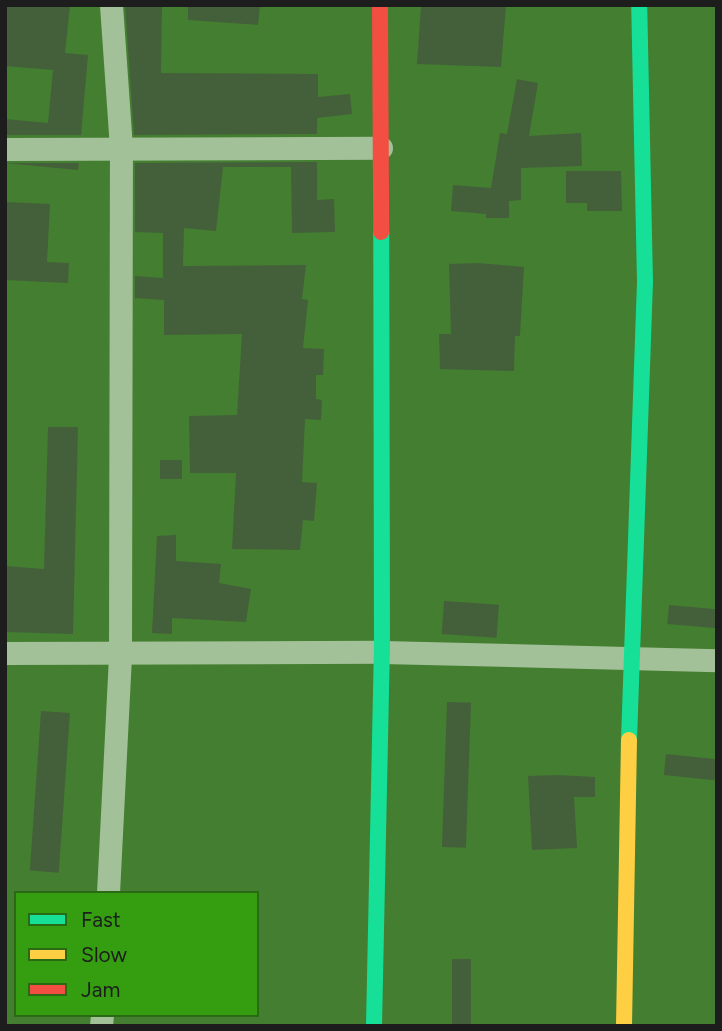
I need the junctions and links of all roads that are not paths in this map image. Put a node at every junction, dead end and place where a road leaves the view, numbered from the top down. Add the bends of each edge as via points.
1 (111, 5) edge
2 (380, 5) edge
3 (639, 5) edge
4 (121, 148) junction
5 (381, 148) junction
6 (5, 149) edge
7 (382, 652) junction
8 (5, 653) edge
9 (120, 653) junction
10 (631, 659) junction
11 (717, 660) edge
12 (108, 891) edge
13 (374, 1026) edge
14 (624, 1026) edge

1 - 4 street
2 - 5 main road
3 - 10 main road via 645,282
4 - 5 street
4 - 6 street
4 - 9 street
5 - 7 main road
7 - 9 street
7 - 10 street
7 - 13 main road
8 - 9 street
9 - 12 street
10 - 11 street
10 - 14 main road

